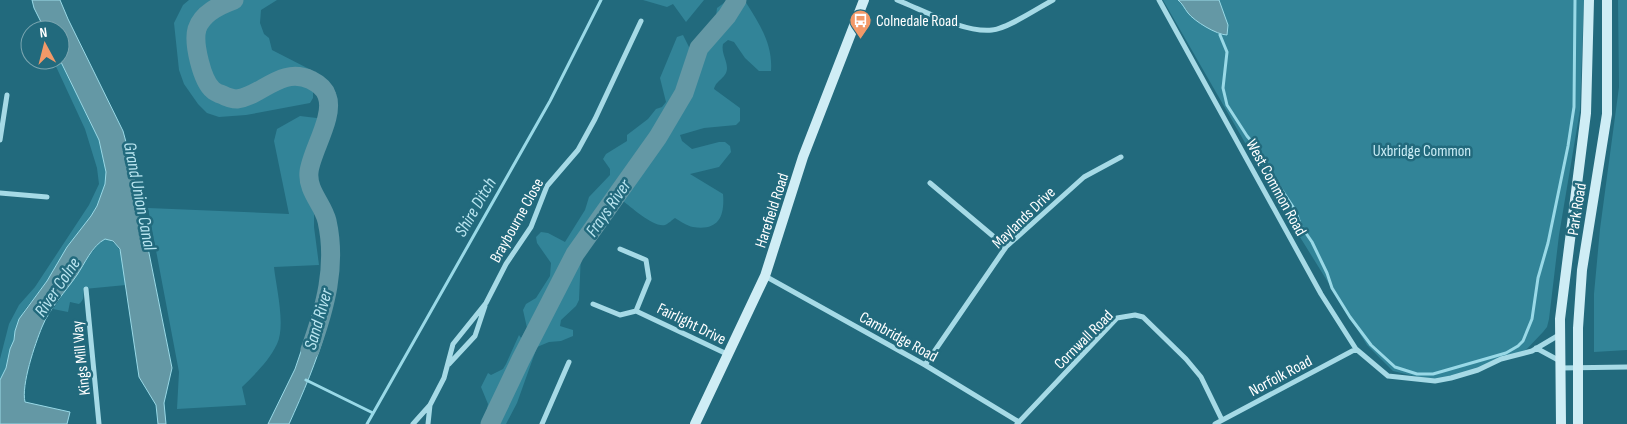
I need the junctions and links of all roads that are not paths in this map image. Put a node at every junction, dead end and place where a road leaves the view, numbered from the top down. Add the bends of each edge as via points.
1 (864, 0) edge
2 (897, 0) edge
3 (1053, 0) edge
4 (1159, 0) edge
5 (1589, 0) edge
6 (1607, 0) edge
7 (640, 21) dead end
8 (7, 95) dead end
9 (0, 140) edge
10 (1121, 157) dead end
11 (930, 184) dead end
12 (0, 193) edge
13 (47, 198) dead end
14 (1006, 247) junction
15 (620, 249) dead end
16 (765, 276) junction
17 (86, 289) dead end
18 (486, 303) junction
19 (593, 304) dead end
20 (636, 311) junction
21 (1559, 335) junction
22 (1536, 348) junction
23 (1356, 349) junction
24 (728, 355) junction
25 (569, 362) dead end
26 (926, 365) junction
27 (1560, 365) junction
28 (448, 366) junction
29 (1627, 366) edge
30 (1578, 368) junction
31 (430, 405) junction
32 (1222, 420) junction
33 (1018, 423) edge
34 (99, 424) edge
35 (413, 424) edge
36 (428, 424) edge
37 (542, 424) edge
38 (695, 424) edge
39 (1216, 424) edge
40 (1561, 424) edge
41 (1578, 424) edge

1 - 16 main road, Harefield Road via 804,157
2 - 3 street via 966,28 992,30
4 - 23 street, West Common Road via 1321,294
5 - 21 main road, Park Road via 1586,113
6 - 30 main road, Park Road via 1607,114 1582,270
7 - 18 street, Braybourne Close via 595,119 578,150 547,186 531,227 506,264
8 - 9 street
10 - 14 street, Maylands Drive via 1084,177
11 - 14 street
12 - 13 street
14 - 26 street, Maylands Drive
15 - 20 street, Fairlight Drive via 646,260 649,279
16 - 24 main road, Harefield Road
16 - 26 street, Cambridge Road
17 - 34 street, Kings Mill Way
18 - 28 street, Braybourne Close via 454,344
18 - 28 street via 475,336
19 - 20 street via 620,314
20 - 24 street, Fairlight Drive
21 - 22 street
21 - 27 main road, Park Road
22 - 23 street, West Common Road via 1478,370 1434,381 1388,376
22 - 27 street
23 - 32 street, Norfolk Road
24 - 38 main road, Harefield Road
25 - 37 street
26 - 33 street, Cambridge Road
27 - 30 street
27 - 40 main road, Park Road
28 - 31 street, Braybourne Close
29 - 30 street
30 - 41 main road, Park Road
31 - 35 street, Braybourne Close
31 - 36 street, Braybourne Close
32 - 33 street, Cornwall Road via 1200,377 1186,359 1143,317 1135,315 1117,318
32 - 39 street, Norfolk Road

